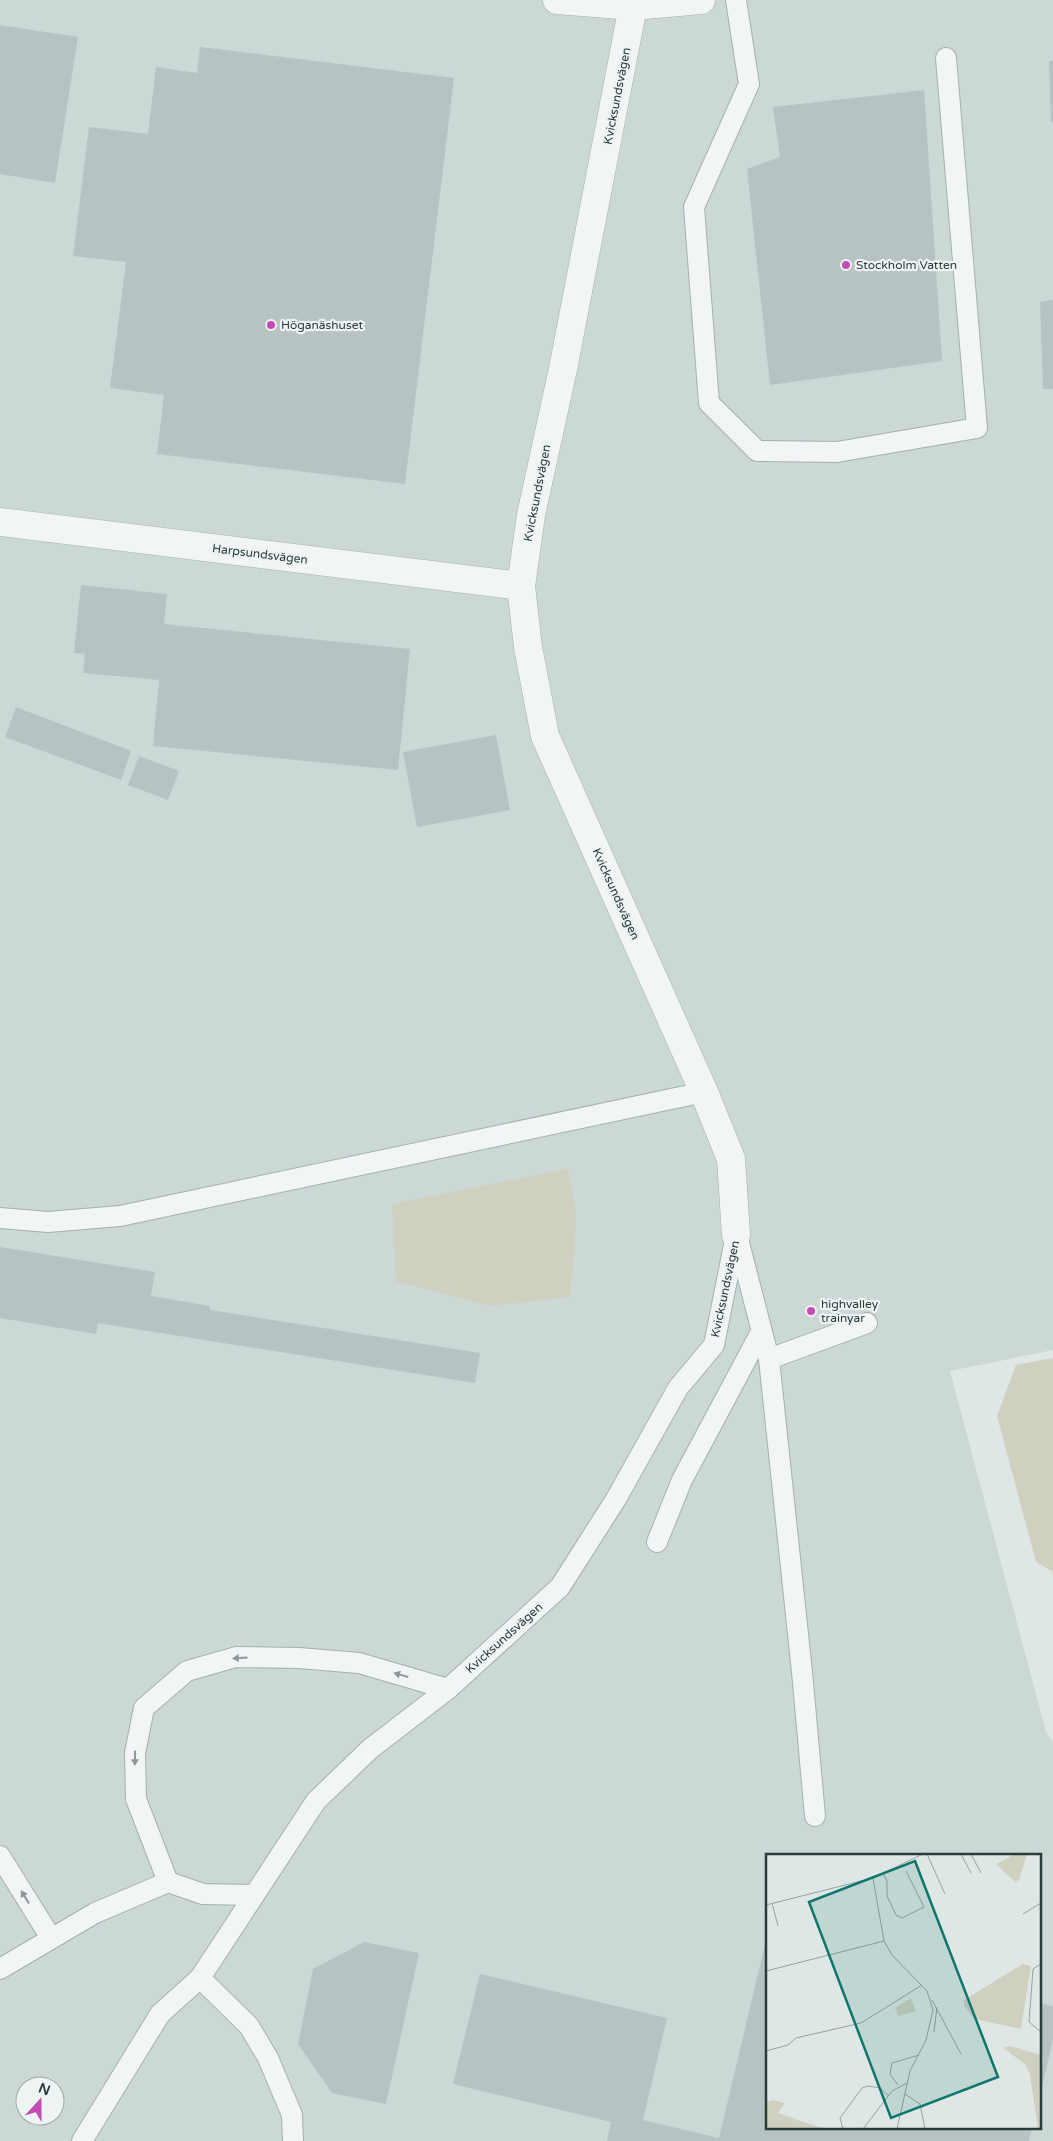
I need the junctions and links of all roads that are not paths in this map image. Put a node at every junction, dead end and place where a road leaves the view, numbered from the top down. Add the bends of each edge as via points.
1 (557, 0) edge
2 (700, 0) edge
3 (736, 0) edge
4 (633, 6) junction
5 (946, 58) dead end
6 (0, 522) edge
7 (521, 586) junction
8 (704, 1092) junction
9 (0, 1218) edge
10 (736, 1234) junction
11 (867, 1323) dead end
12 (760, 1332) junction
13 (768, 1359) junction
14 (657, 1542) dead end
15 (448, 1689) junction
16 (815, 1816) dead end
17 (0, 1856) edge
18 (168, 1882) junction
19 (254, 1895) junction
20 (51, 1938) junction
21 (0, 1969) edge
22 (200, 1978) junction
23 (82, 2141) edge
24 (293, 2141) edge

1 - 4 street
2 - 4 street
3 - 5 lane via 749,84 694,207 709,403 757,451 837,452 977,428
4 - 7 street, Kvicksundsvägen via 532,515
6 - 7 street, Harpsundsvägen
7 - 8 street, Kvicksundsvägen via 528,647 545,736
8 - 9 lane via 120,1216 48,1222
8 - 10 street, Kvicksundsvägen via 731,1159
10 - 12 lane
10 - 15 lane, Kvicksundsvägen via 714,1345 678,1388 616,1499 560,1587
11 - 13 lane
12 - 13 lane
12 - 14 lane via 682,1480
13 - 16 lane
15 -> 18 lane via 359,1663 299,1658 236,1657 187,1671 144,1708 135,1753 136,1799
15 - 19 lane, Kvicksundsvägen via 370,1749 316,1801
20 -> 17 lane
18 - 19 lane via 203,1894
18 - 20 lane via 94,1913
19 - 22 lane, Kvicksundsvägen
20 - 21 lane
22 - 23 lane, Kvicksundsvägen via 160,2014
22 - 24 lane via 248,2026 268,2058 292,2115

